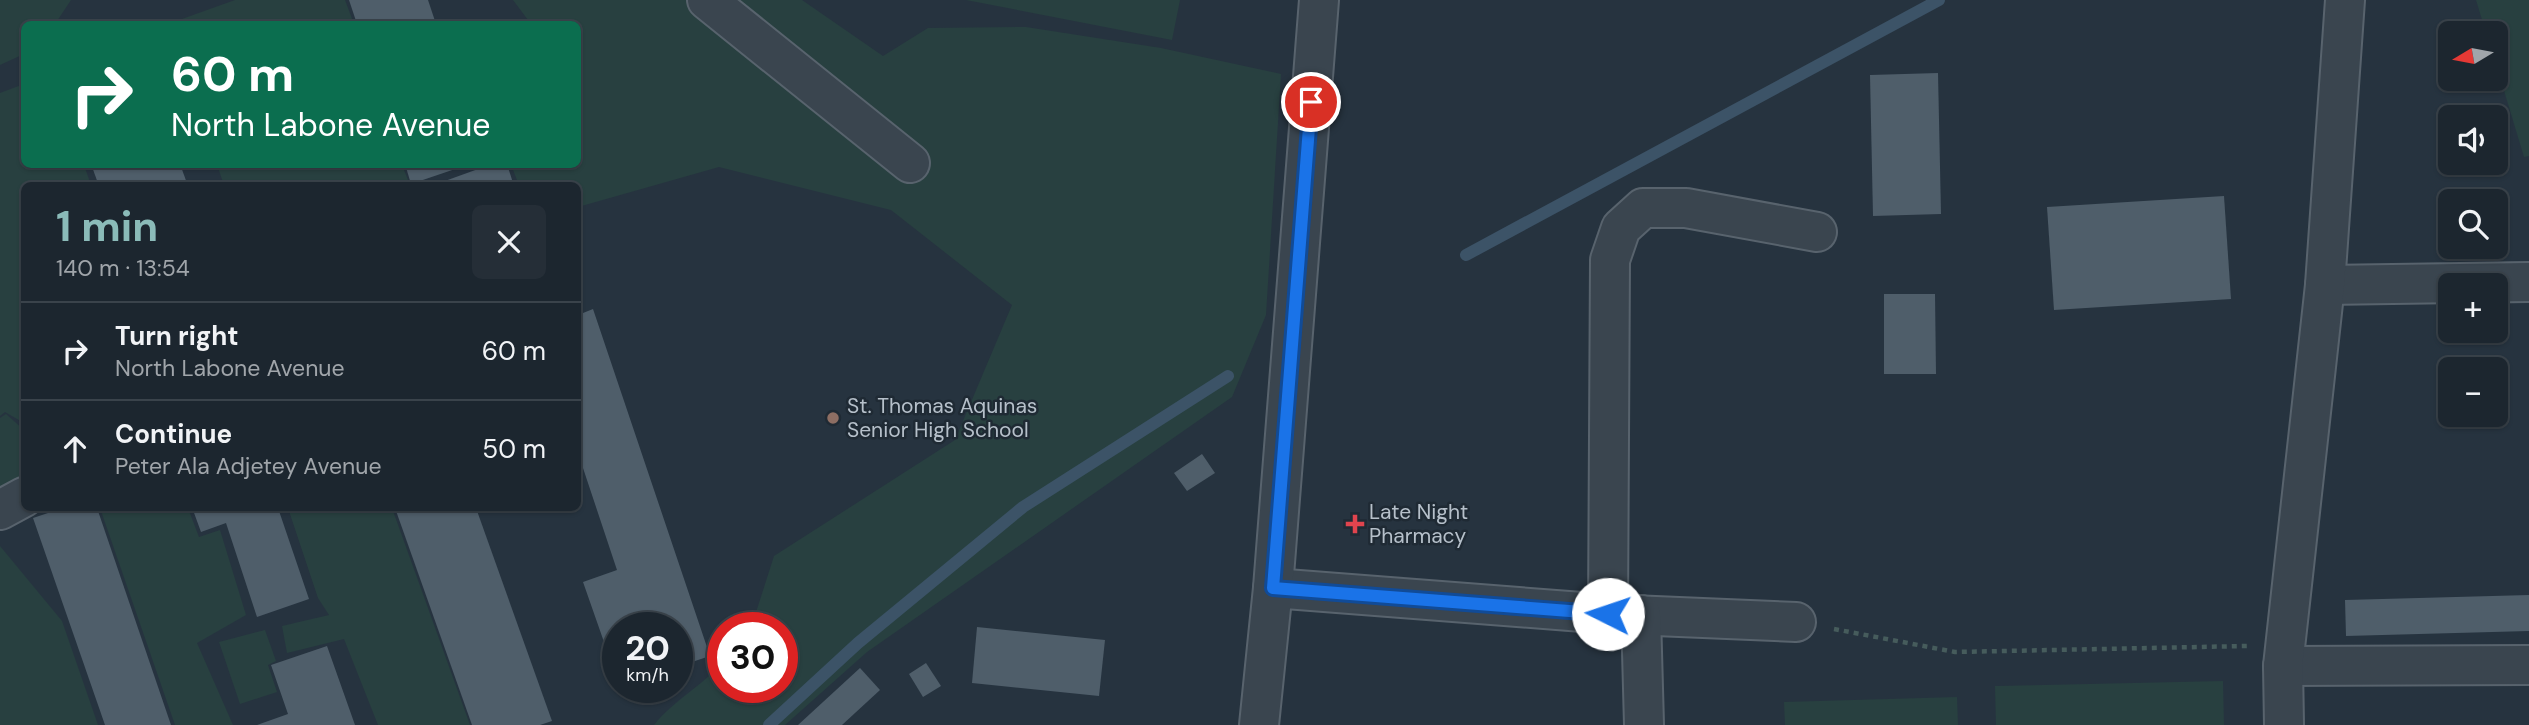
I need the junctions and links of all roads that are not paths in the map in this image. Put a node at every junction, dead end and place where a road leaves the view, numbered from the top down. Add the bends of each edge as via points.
1 (707, 0) edge
2 (1319, 0) edge
3 (2345, 0) edge
4 (910, 163) dead end
5 (1817, 232) dead end
6 (2528, 282) edge
7 (2325, 285) junction
8 (21, 499) edge
9 (0, 510) edge
10 (1273, 588) junction
11 (1625, 614) junction
12 (1796, 622) road end
13 (2285, 656) junction
14 (2529, 665) edge
15 (1259, 725) edge
16 (1644, 725) edge
17 (2284, 725) edge

1 - 4 street
2 - 10 street
3 - 7 street
5 - 11 street via 1686,208 1643,208 1621,228 1610,260
6 - 7 street
7 - 13 street
8 - 9 street
10 - 11 street
10 - 15 street
11 - 12 street
11 - 16 street
13 - 14 street
13 - 17 street

